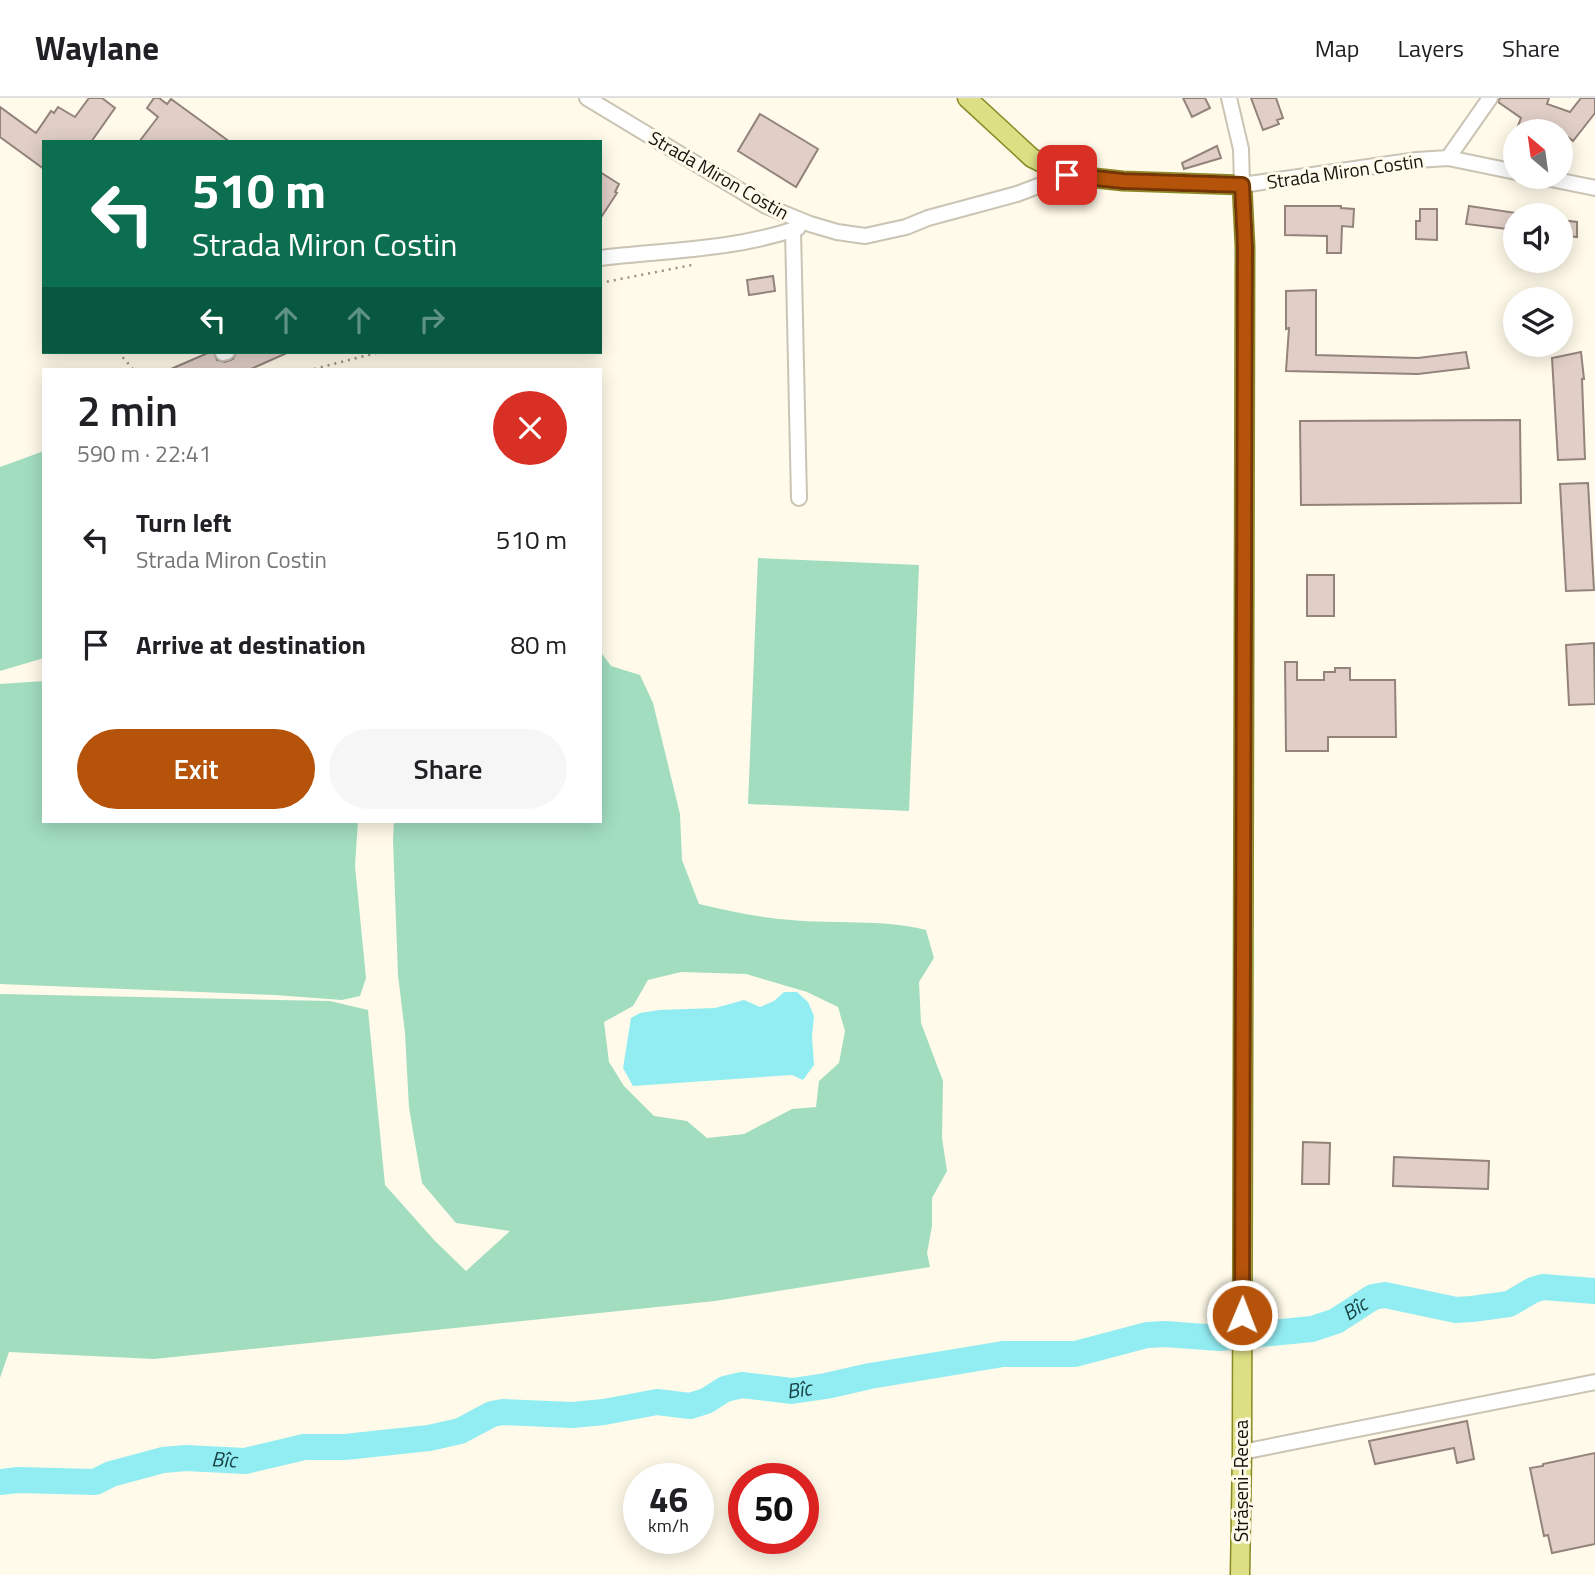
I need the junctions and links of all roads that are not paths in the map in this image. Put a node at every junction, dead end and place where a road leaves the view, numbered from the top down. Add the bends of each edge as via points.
1 (587, 98) edge
2 (967, 98) edge
3 (1229, 98) edge
4 (1490, 98) edge
5 (1448, 158) junction
6 (1503, 169) edge
7 (1067, 175) junction
8 (1573, 183) edge
9 (1242, 185) junction
10 (1595, 187) edge
11 (810, 224) junction
12 (793, 230) junction
13 (602, 258) edge
14 (799, 498) dead end
15 (1595, 1382) edge
16 (1242, 1452) junction
17 (1240, 1575) edge

1 - 11 street, Strada Miron Costin via 766,206
2 - 7 main road via 1032,158
3 - 9 street via 1241,149
4 - 5 street
5 - 6 street, Strada Miron Costin
5 - 9 street, Strada Miron Costin
7 - 9 main road, Strada Miron Costin
7 - 11 street, Strada Miron Costin via 865,236
8 - 10 street
9 - 16 main road, Strășeni-Recea
11 - 12 street
12 - 13 street via 720,246
12 - 14 street
15 - 16 street
16 - 17 main road, Strășeni-Recea

